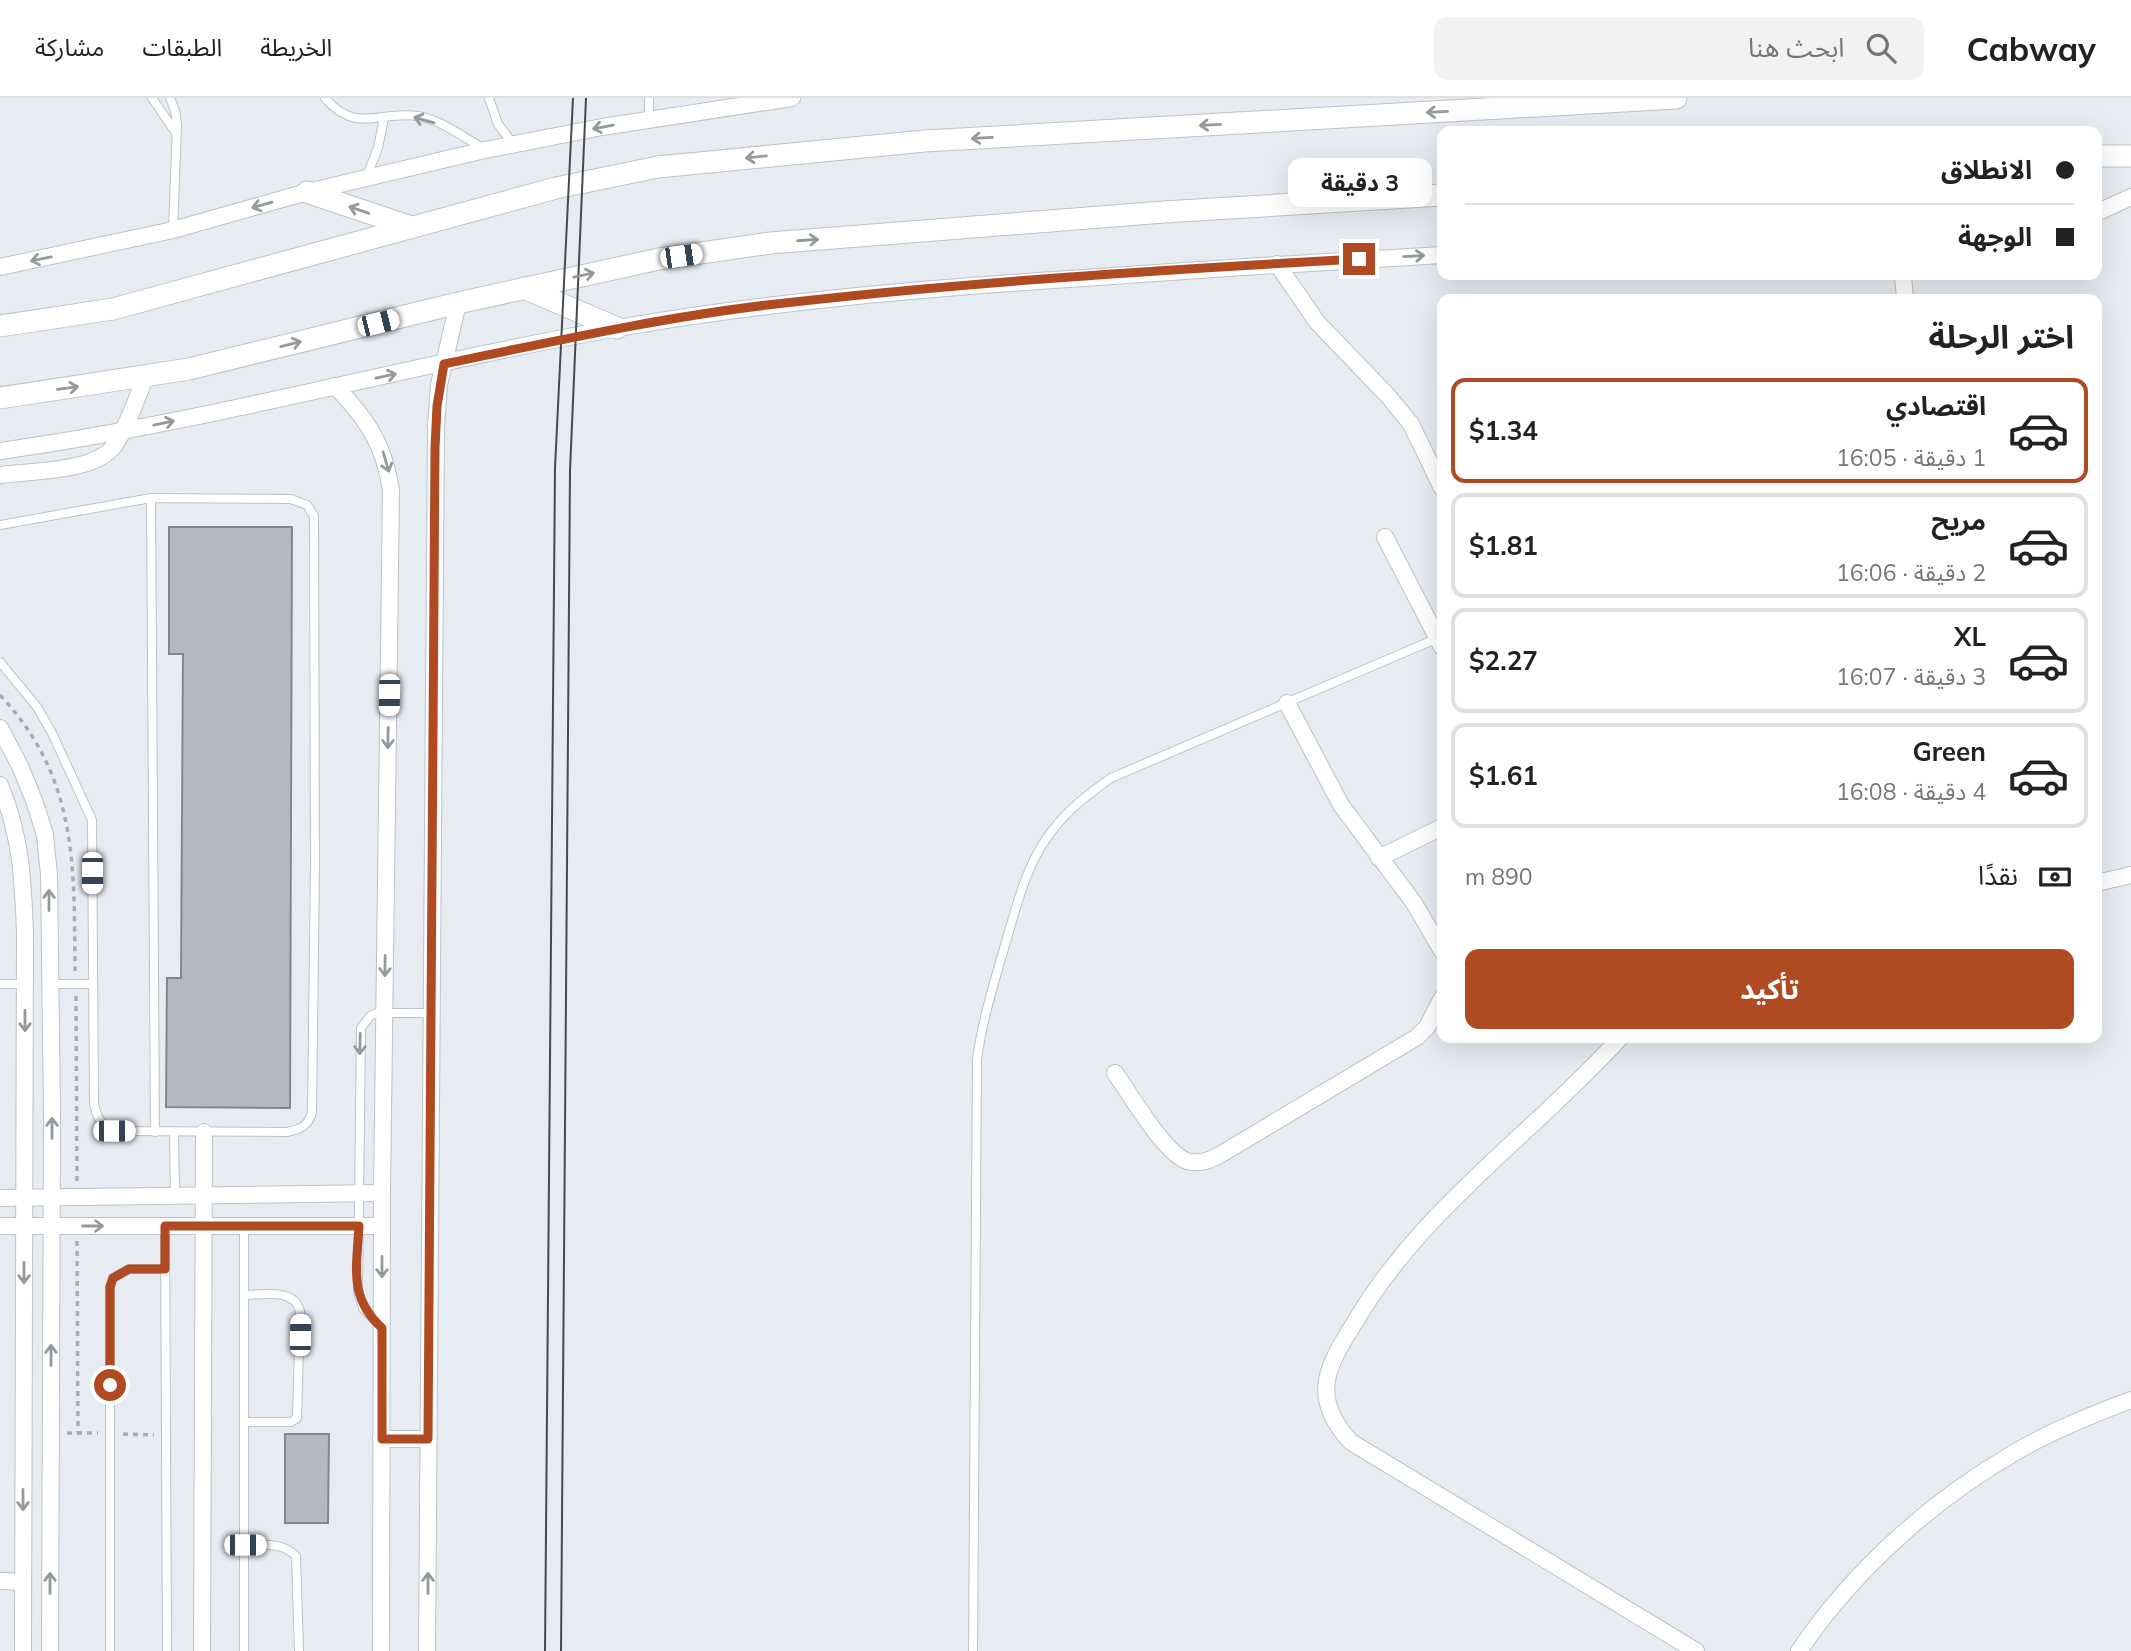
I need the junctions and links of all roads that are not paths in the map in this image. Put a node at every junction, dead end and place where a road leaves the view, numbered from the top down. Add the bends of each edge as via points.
1 (152, 98) edge
2 (170, 98) edge
3 (325, 98) edge
4 (489, 98) edge
5 (649, 98) edge
6 (699, 98) edge
7 (792, 98) edge
8 (1676, 98) edge
9 (384, 118) junction
10 (649, 119) junction
11 (177, 134) junction
12 (513, 144) junction
13 (485, 150) junction
14 (2102, 156) edge
15 (2131, 156) edge
16 (366, 178) junction
17 (307, 192) junction
18 (1437, 195) edge
19 (2131, 197) edge
20 (2102, 210) edge
21 (411, 227) junction
22 (173, 230) junction
23 (1437, 255) edge
24 (1277, 264) junction
25 (0, 267) edge
26 (524, 289) junction
27 (458, 303) junction
28 (0, 326) edge
29 (617, 328) junction
30 (444, 364) junction
31 (146, 376) junction
32 (335, 386) junction
33 (0, 398) edge
34 (121, 432) junction
35 (0, 451) edge
36 (0, 475) edge
37 (1437, 478) edge
38 (151, 498) junction
39 (0, 525) edge
40 (1385, 537) dead end
41 (1437, 637) edge
42 (1437, 644) edge
43 (0, 662) edge
44 (1287, 703) junction
45 (0, 728) edge
46 (0, 785) edge
47 (1437, 830) edge
48 (1380, 858) junction
49 (2131, 875) edge
50 (2102, 882) edge
51 (1437, 942) edge
52 (0, 984) edge
53 (25, 984) junction
54 (50, 984) junction
55 (93, 984) junction
56 (1437, 1008) edge
57 (384, 1013) junction
58 (431, 1013) junction
59 (1612, 1043) edge
60 (1115, 1073) dead end
61 (155, 1132) junction
62 (174, 1132) junction
63 (204, 1132) junction
64 (359, 1193) junction
65 (382, 1193) junction
66 (175, 1195) junction
67 (204, 1195) junction
68 (24, 1197) junction
69 (51, 1197) junction
70 (0, 1198) edge
71 (0, 1226) edge
72 (24, 1226) junction
73 (51, 1226) junction
74 (165, 1226) junction
75 (204, 1226) junction
76 (244, 1226) junction
77 (359, 1226) junction
78 (382, 1226) junction
79 (165, 1269) junction
80 (244, 1296) junction
81 (382, 1328) junction
82 (2131, 1399) edge
83 (245, 1422) junction
84 (382, 1439) junction
85 (428, 1439) junction
86 (245, 1545) junction
87 (0, 1581) edge
88 (23, 1581) junction
89 (23, 1651) edge
90 (50, 1651) edge
91 (110, 1651) edge
92 (167, 1651) edge
93 (202, 1651) edge
94 (244, 1651) edge
95 (299, 1651) edge
96 (381, 1651) edge
97 (427, 1651) edge
98 (973, 1651) edge
99 (1696, 1651) edge
100 (1799, 1651) edge

1 - 11 lane
2 - 11 lane via 176,110
3 - 9 lane via 352,118
4 - 12 lane via 498,124
5 - 10 lane
6 - 10 street
7 - 10 street
8 -> 21 main road via 925,141 759,156 658,167 556,188
13 -> 9 lane via 417,116
9 - 16 lane
10 -> 12 street
11 - 22 lane
12 - 13 street
13 - 16 street
14 - 15 main road
16 - 17 street
21 -> 17 main road
17 -> 22 street
26 -> 18 main road via 659,258 770,243
19 - 20 street
21 - 28 main road via 113,309
22 -> 25 street
24 -> 23 street
24 - 29 street via 902,290
24 - 37 street via 1317,322 1411,424
26 - 27 main road
26 - 29 main road
27 - 30 street
31 -> 27 main road
29 - 30 street
32 -> 30 street
30 - 58 street via 436,427
33 -> 31 main road
31 - 34 street
34 -> 32 street
32 -> 57 street via 375,436 391,490
34 - 35 street
34 - 36 street via 105,455 88,463
38 - 39 lane
38 - 61 lane
38 - 63 lane via 292,499 307,505 314,516 312,1113 301,1130
40 - 41 street
42 - 44 lane
43 - 55 lane via 37,707 92,820
44 - 48 street via 1340,805
44 - 98 lane via 1111,778 1080,800 1053,829 1032,862 1019,898 984,1018 977,1060
54 -> 45 street via 45,835 20,766
46 - 53 street via 22,861
47 - 48 street
48 - 51 street
49 - 50 street
52 - 53 lane
53 -> 68 street
54 - 55 lane
69 -> 54 street
55 - 61 lane via 96,1117 114,1131
56 - 60 street via 1427,1027 1412,1041 1205,1162 1185,1160 1169,1149
57 - 58 lane
57 -> 64 lane via 370,1016 361,1028
57 - 65 street
58 - 85 street
59 - 99 street via 1416,1237 1337,1352 1327,1382 1327,1399 1339,1430 1350,1442
61 - 62 lane
62 - 63 lane
62 - 66 lane
63 - 67 street
64 - 65 street
64 - 67 street
64 - 77 lane
65 - 78 street
66 - 67 street
66 - 69 street
67 - 75 street
68 - 69 street
68 - 70 street
68 - 72 street
69 - 73 street
71 - 72 street
72 - 73 street
72 -> 88 street
73 -> 74 street
90 -> 73 street
74 - 75 street
74 - 79 lane
75 - 76 street
75 - 93 street
76 - 77 street
76 - 80 lane
77 - 78 street
77 - 81 lane via 358,1293 368,1315
78 -> 81 street
79 - 91 lane via 129,1269 113,1278 110,1287
79 - 92 lane
80 - 83 lane
80 - 83 lane via 291,1297 300,1311 297,1418 291,1422
81 - 84 street
82 - 100 street via 2014,1453 1956,1491 1901,1535 1852,1584
83 - 86 lane
84 - 85 street
84 - 96 street
97 -> 85 street
86 - 94 lane
86 - 95 lane via 278,1545 296,1556
87 - 88 street
88 - 89 street

